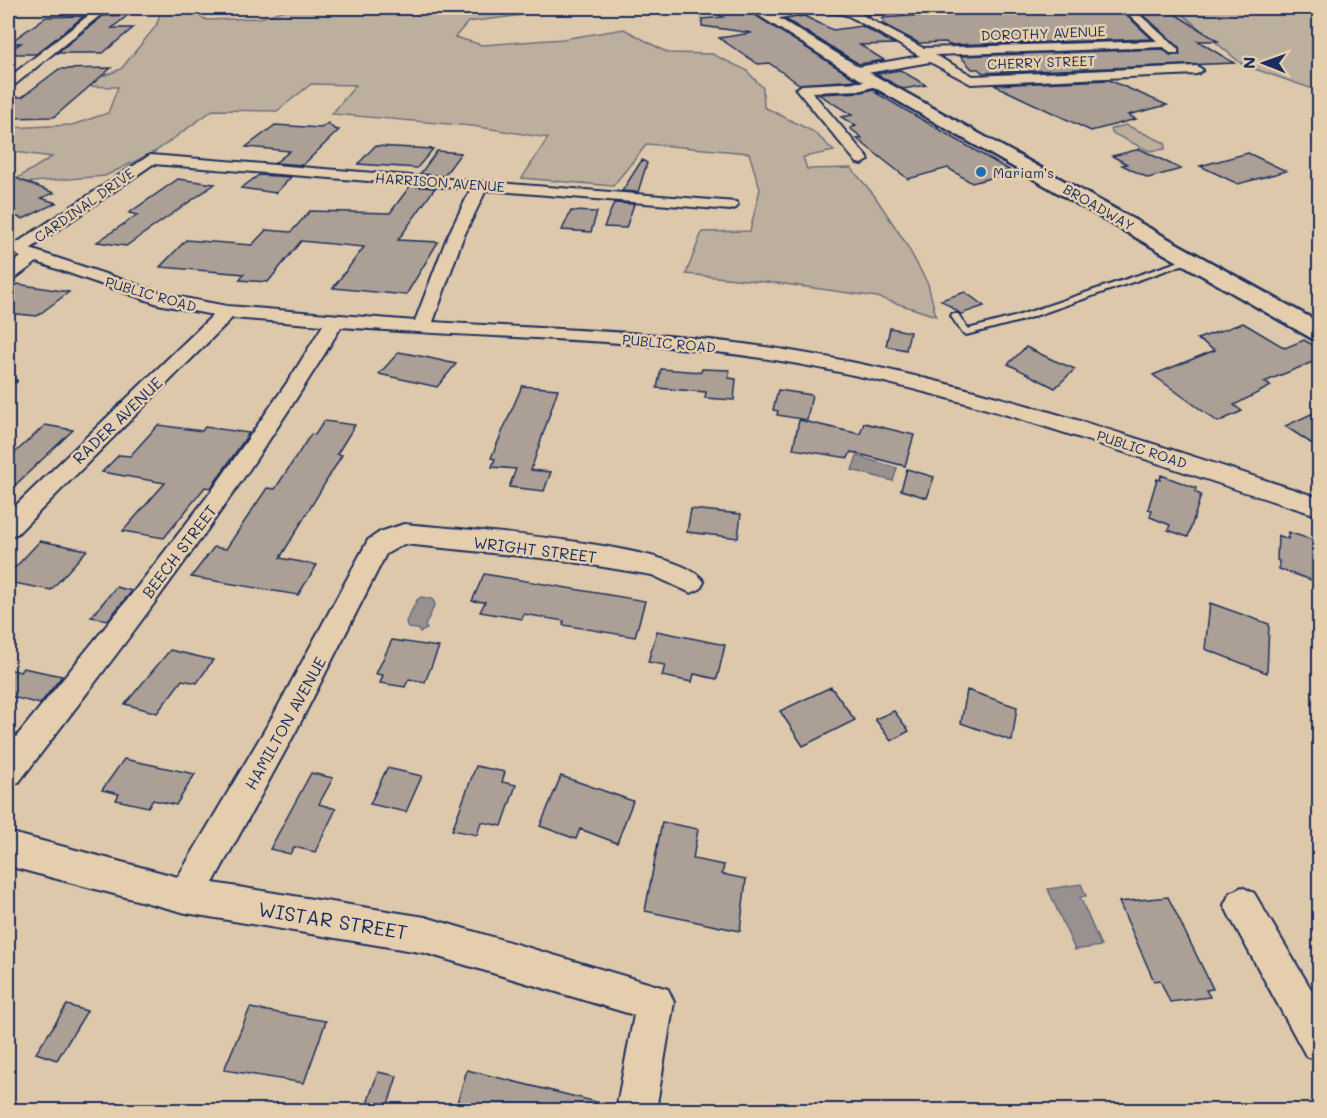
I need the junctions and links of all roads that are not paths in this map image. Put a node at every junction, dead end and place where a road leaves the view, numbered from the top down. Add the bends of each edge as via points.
1 (18, 8) edge
2 (104, 8) edge
3 (967, 8) edge
4 (1127, 8) edge
5 (835, 9) edge
6 (761, 12) edge
7 (8, 14) edge
8 (1166, 44) junction
9 (927, 55) junction
10 (856, 71) junction
11 (876, 82) junction
12 (8, 84) edge
13 (150, 159) joint
14 (862, 160) dead end
15 (481, 185) junction
16 (730, 205) dead end
17 (19, 251) edge
18 (1192, 260) junction
19 (8, 275) edge
20 (227, 312) junction
21 (955, 316) dead end
22 (336, 320) junction
23 (422, 326) junction
24 (1320, 333) edge
25 (1320, 507) edge
26 (8, 527) edge
27 (377, 547) joint
28 (691, 582) dead end
29 (8, 771) edge
30 (8, 849) edge
31 (186, 896) junction
32 (1242, 905) dead end
33 (1320, 1042) edge
34 (636, 1110) edge

1 - 7 lane
2 - 12 street
3 - 5 street
4 - 8 street
5 - 6 street
5 - 9 street, CHERRY STREET via 853,14
6 - 10 main road, BROADWAY
8 - 9 street, DOROTHY AVENUE
8 - 9 street, CHERRY STREET via 1197,70 971,80
9 - 10 street, DOROTHY AVENUE
10 - 11 main road, BROADWAY
11 - 14 street via 802,89
11 - 18 main road, BROADWAY
13 - 15 street, HARRISON AVENUE
13 - 17 street, CARDINAL DRIVE
15 - 16 street, HARRISON AVENUE
15 - 23 street via 454,240
17 - 19 street, CARDINAL DRIVE
17 - 20 street, PUBLIC ROAD via 164,300
18 - 21 lane via 1017,320 966,332
18 - 24 main road, BROADWAY
20 - 22 street, PUBLIC ROAD
20 - 26 street, RADER AVENUE
22 - 23 street, PUBLIC ROAD
22 - 29 street, BEECH STREET via 189,539
23 - 25 street, PUBLIC ROAD via 628,338 800,358 958,392 1053,419
27 - 28 street, WRIGHT STREET via 404,534 561,550 656,566
27 - 31 street, HAMILTON AVENUE via 308,683
30 - 31 street, WISTAR STREET
31 - 34 street, WISTAR STREET via 424,935 655,1002
32 - 33 street

